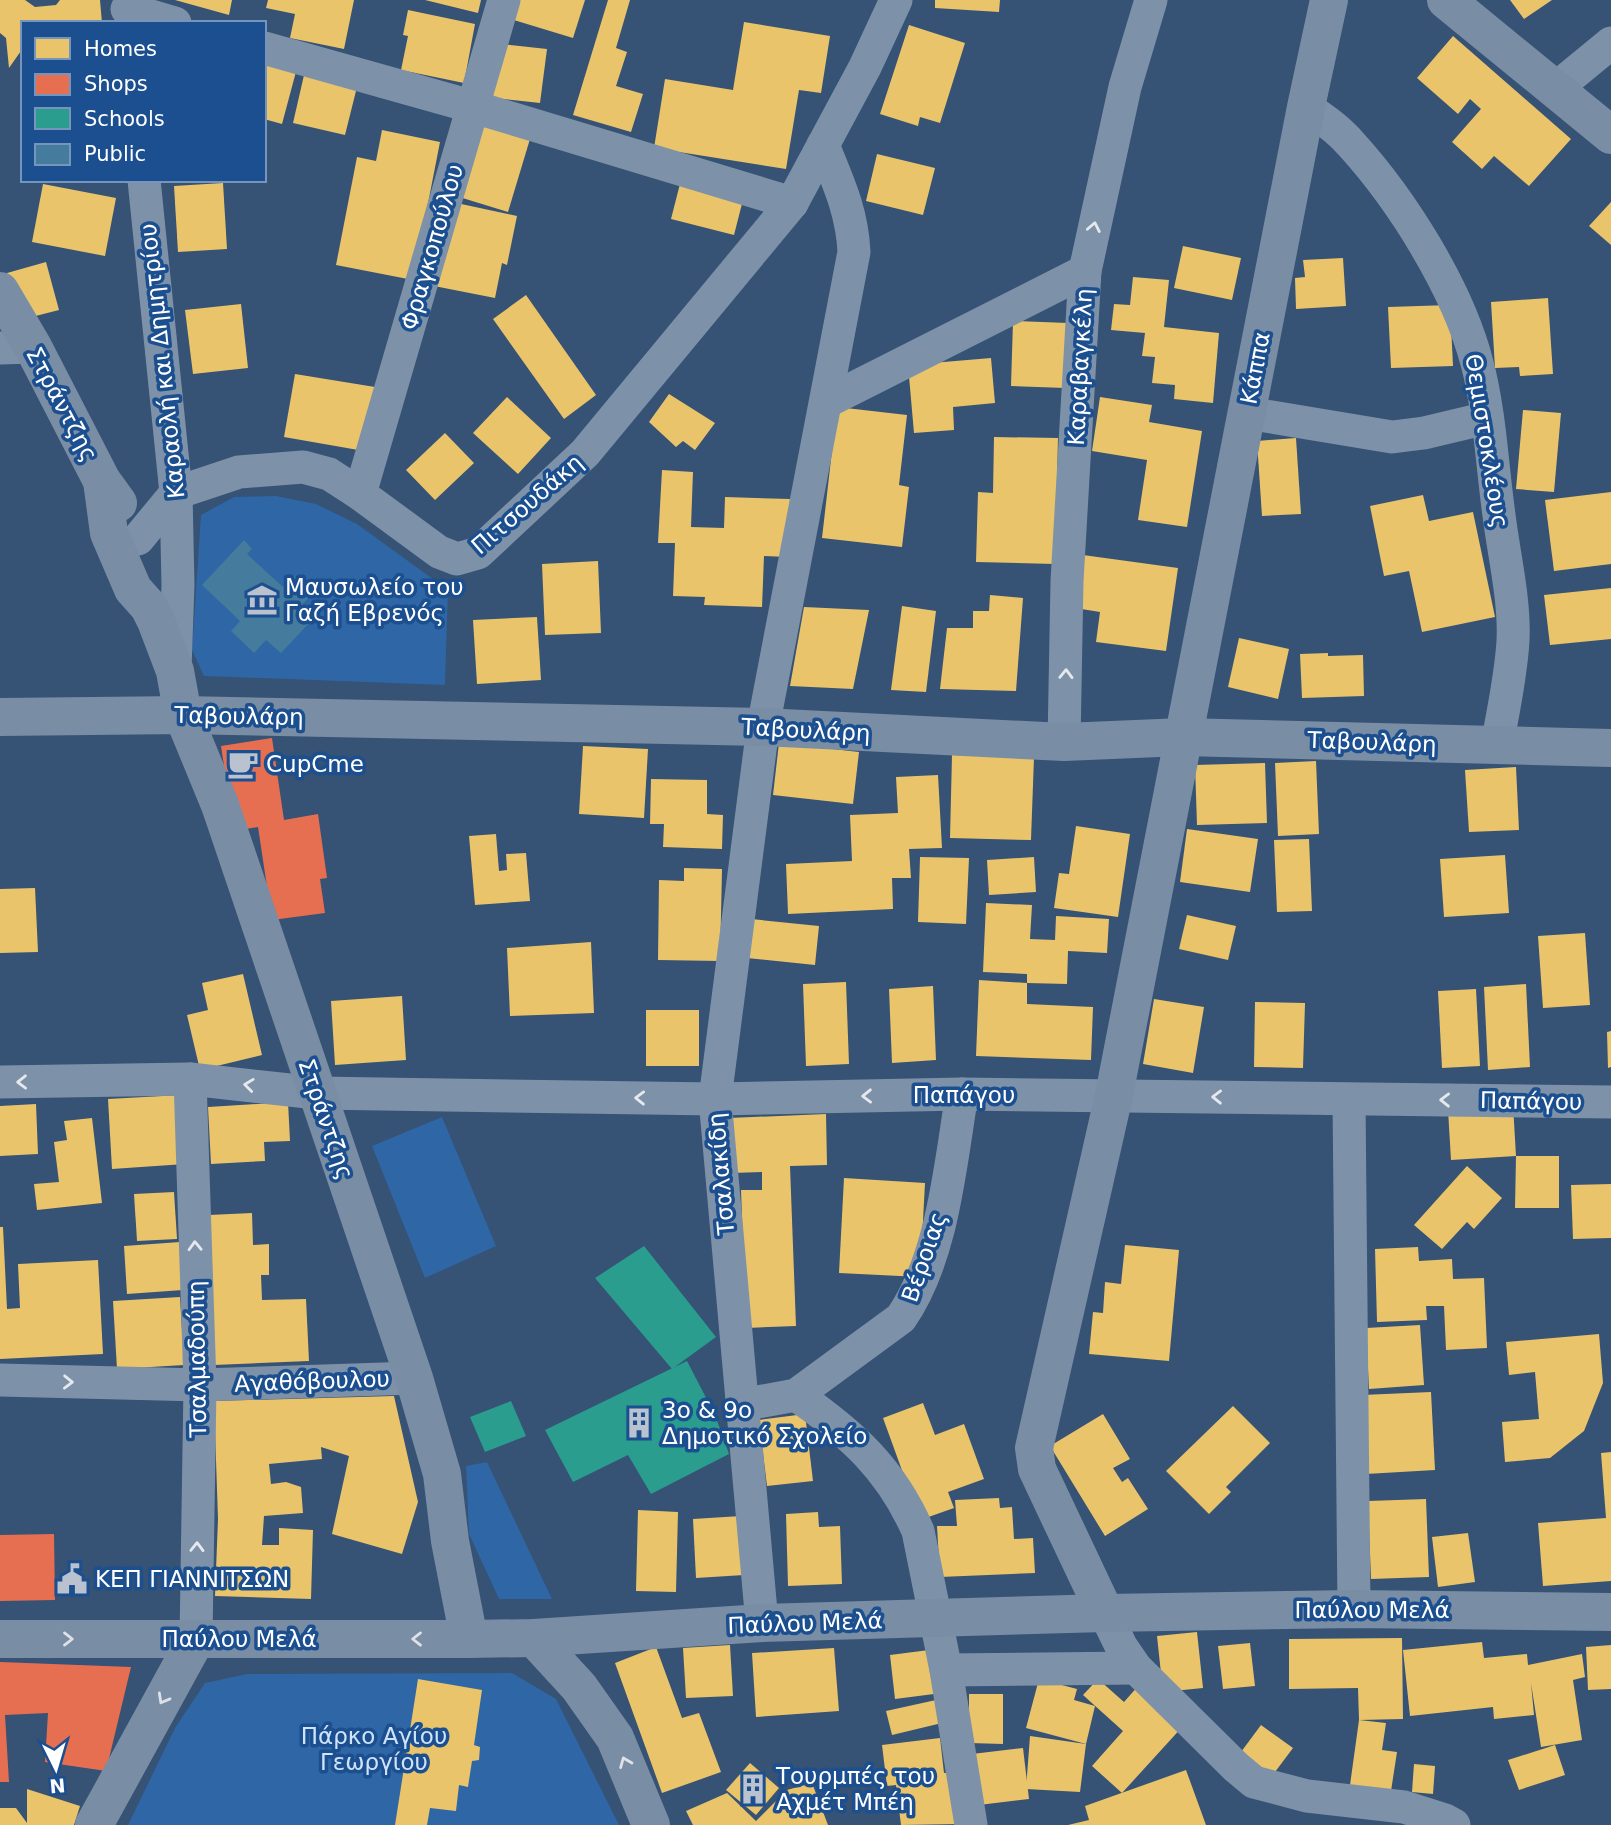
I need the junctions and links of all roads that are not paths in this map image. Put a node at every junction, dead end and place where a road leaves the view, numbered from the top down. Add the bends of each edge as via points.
1 (504, 0) edge
2 (896, 0) edge
3 (1151, 0) edge
4 (1329, 0) edge
5 (1447, 0) edge
6 (127, 11) edge
7 (167, 21) edge
8 (1611, 43) edge
9 (266, 49) edge
10 (1555, 89) junction
11 (474, 107) junction
12 (1307, 107) junction
13 (1611, 135) edge
14 (823, 145) junction
15 (144, 182) edge
16 (792, 202) junction
17 (1085, 271) junction
18 (0, 291) edge
19 (17, 348) edge
20 (826, 402) junction
21 (1247, 413) junction
22 (1487, 418) junction
23 (102, 481) junction
24 (176, 493) junction
25 (360, 494) junction
26 (138, 539) junction
27 (178, 542) junction
28 (149, 607) junction
29 (175, 671) junction
30 (183, 715) junction
31 (0, 717) edge
32 (763, 727) junction
33 (1183, 737) junction
34 (1065, 742) junction
35 (1497, 746) junction
36 (1611, 748) edge
37 (190, 1079) junction
38 (0, 1082) edge
39 (317, 1093) junction
40 (962, 1094) junction
41 (1114, 1096) junction
42 (715, 1099) junction
43 (1349, 1100) junction
44 (1611, 1102) edge
45 (414, 1378) junction
46 (0, 1380) edge
47 (200, 1385) junction
48 (796, 1395) junction
49 (741, 1405) junction
50 (1353, 1609) junction
51 (1611, 1612) edge
52 (1105, 1613) junction
53 (935, 1619) junction
54 (762, 1623) junction
55 (534, 1638) junction
56 (196, 1639) junction
57 (469, 1639) junction
58 (0, 1640) edge
59 (1136, 1668) junction
60 (946, 1670) junction
61 (94, 1825) edge
62 (651, 1825) edge
63 (971, 1825) edge
64 (1454, 1825) edge

1 - 11 street, Φραγκοπούλου
2 - 14 street, Πιτσουδάκη
17 -> 3 street, Καραβαγκέλη via 1125,86
4 - 12 street, Κάππα
5 - 10 street
6 - 7 street
8 - 10 street
9 - 11 street
10 - 13 street
11 - 16 street
11 - 25 street, Φραγκοπούλου
12 - 21 street, Κάππα
12 - 22 street, Θεμιστοκλέους via 1352,144 1420,239 1465,325 1478,363
14 - 16 street, Πιτσουδάκη
14 - 20 street, Τσαλακίδη via 847,204 854,252
15 - 24 street, Καραολή και Δημητρίου
16 - 25 street, Πιτσουδάκη via 585,453 478,552 457,559 439,552
17 - 20 street
34 -> 17 street, Καραβαγκέλη via 1067,581
18 - 19 street, Στράντζης
19 - 23 street, Στράντζης
20 - 32 street, Τσαλακίδη
21 - 22 street via 1392,437
21 - 33 street, Κάππα
22 - 35 street, Θεμιστοκλέους via 1513,624
23 - 26 street, Στράντζης
23 - 28 street, Στράντζης via 109,533 133,589
24 - 25 street, Πιτσουδάκη via 239,472 303,467 329,474
24 - 26 street
24 - 27 street, Καραολή και Δημητρίου
26 - 28 street, Στράντζης
27 - 28 street via 155,574
27 - 29 street, Καραολή και Δημητρίου
28 - 29 street, Στράντζης
29 - 30 street, Στράντζης
30 - 31 street, Ταβουλάρη
30 - 32 street, Ταβουλάρη
30 - 39 street, Στράντζης via 220,805
32 - 34 street, Ταβουλάρη
32 - 42 street, Τσαλακίδη
33 - 34 street, Ταβουλάρη
33 - 35 street, Ταβουλάρη
33 - 41 street, Κάππα
35 - 36 street, Ταβουλάρη
37 -> 38 street, Παπάγου
39 -> 37 street, Παπάγου
47 -> 37 street, Τσαλμαδούπη
42 -> 39 street, Παπάγου
39 - 45 street, Στράντζης
40 - 41 street, Παπάγου
40 -> 42 street, Παπάγου
40 - 48 street, Βέροιας via 933,1247 913,1301 886,1331
43 -> 41 street, Παπάγου
41 - 52 street, Κάππα via 1034,1448 1037,1469
42 - 49 street, Τσαλακίδη
44 -> 43 street, Παπάγου
43 - 50 street
45 - 47 street, Αγαθόβουλου
45 - 57 street, Στράντζης via 442,1474
46 -> 47 street, Αγαθόβουλου
56 -> 47 street, Τσαλμαδούπη
48 - 49 street, Βέροιας
48 - 53 street via 873,1458 910,1513 918,1531
49 - 54 street, Τσαλακίδη
50 - 51 street, Παύλου Μελά
50 - 52 street, Παύλου Μελά
52 - 53 street, Παύλου Μελά
52 - 59 street
53 - 54 street, Παύλου Μελά
53 - 60 street
54 - 55 street, Παύλου Μελά
55 - 57 street, Παύλου Μελά
62 -> 55 street via 615,1738 579,1687
57 -> 56 street, Παύλου Μελά
58 -> 56 street, Παύλου Μελά
56 -> 61 street
59 - 60 street
59 - 64 street via 1255,1782 1307,1796 1404,1807
60 - 63 street

